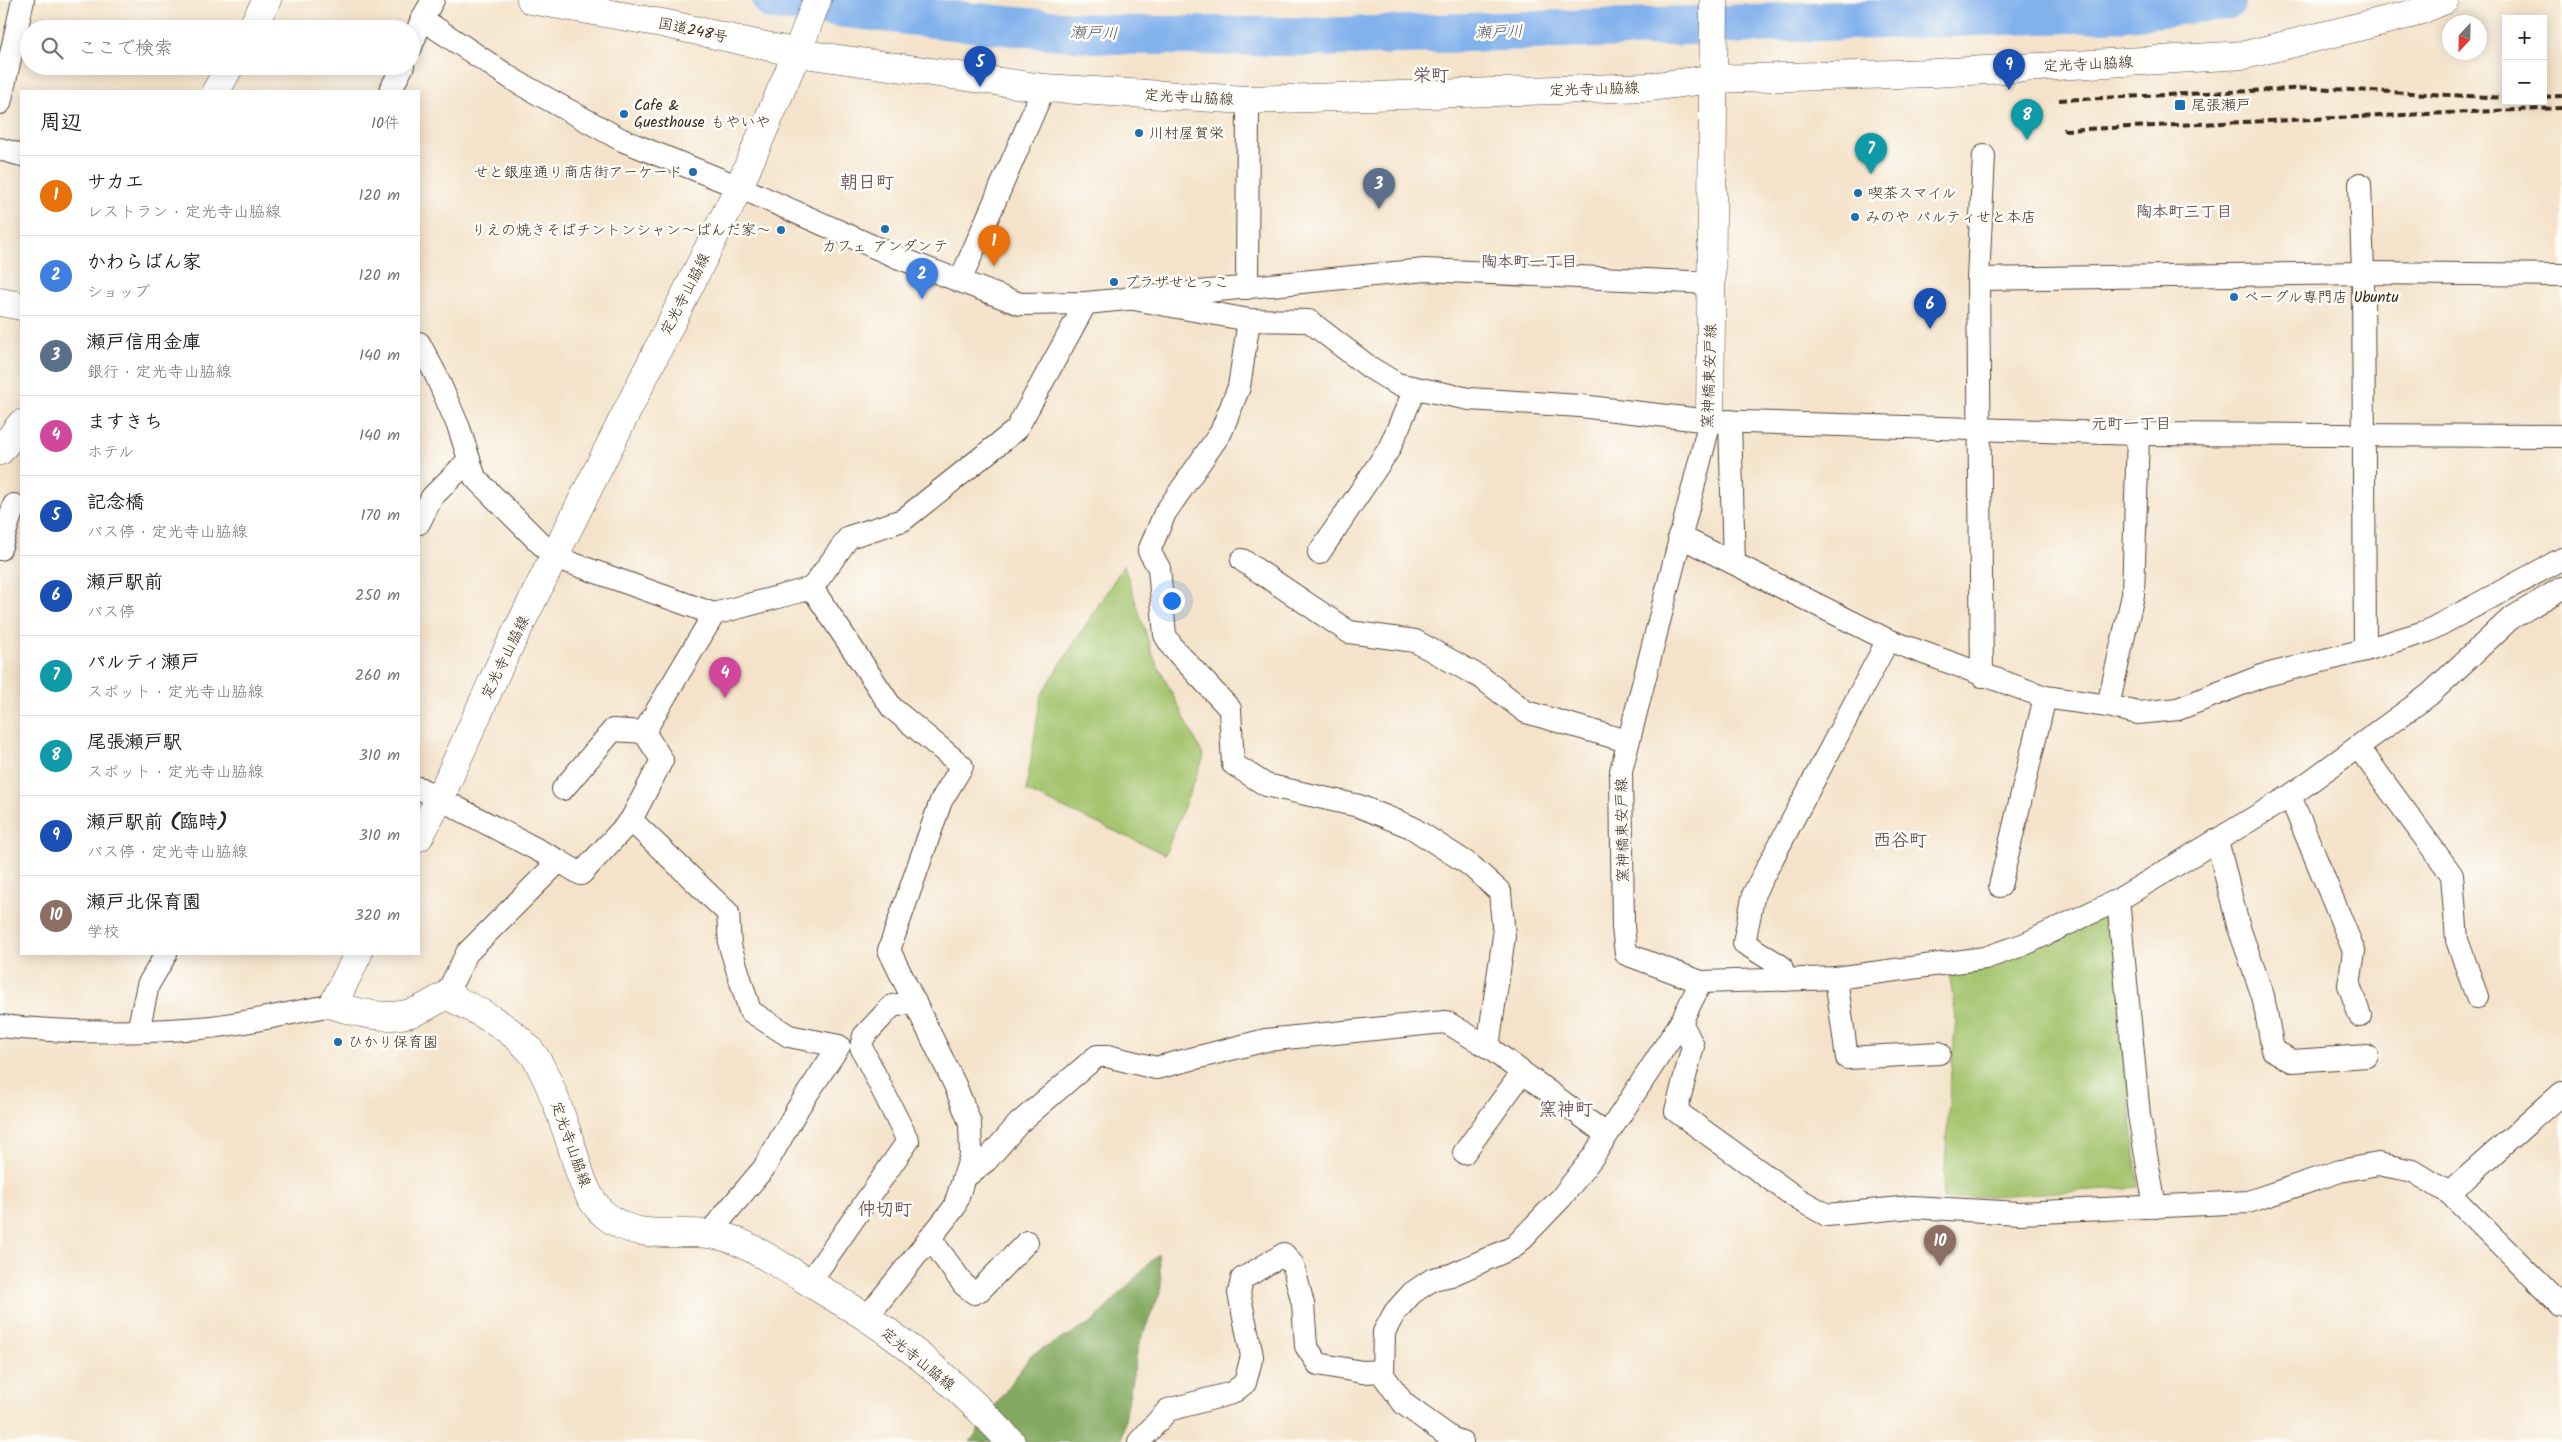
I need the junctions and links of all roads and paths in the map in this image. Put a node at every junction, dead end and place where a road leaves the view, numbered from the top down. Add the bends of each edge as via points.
1 (23, 0) edge
2 (267, 0) edge
3 (532, 0) edge
4 (817, 0) edge
5 (1714, 0) edge
6 (2445, 0) edge
7 (427, 10) edge
8 (256, 20) edge
9 (420, 26) edge
10 (801, 41) junction
11 (1712, 69) junction
12 (225, 75) edge
13 (398, 75) edge
14 (1044, 88) junction
15 (217, 90) edge
16 (391, 90) edge
17 (1248, 100) junction
18 (0, 103) edge
19 (0, 149) edge
20 (20, 155) edge
21 (1984, 156) dead end
22 (2360, 184) dead end
23 (739, 187) junction
24 (2363, 273) junction
25 (2562, 275) edge
26 (1978, 279) junction
27 (960, 281) junction
28 (1711, 283) junction
29 (1247, 288) junction
30 (1128, 298) junction
31 (0, 302) edge
32 (1086, 303) junction
33 (20, 306) edge
34 (1248, 320) junction
35 (420, 345) edge
36 (1415, 389) junction
37 (1720, 421) junction
38 (20, 425) edge
39 (1980, 428) junction
40 (2138, 434) junction
41 (2362, 435) junction
42 (2562, 436) edge
43 (0, 451) edge
44 (469, 460) junction
45 (12, 504) edge
46 (420, 521) edge
47 (1679, 536) junction
48 (0, 549) edge
49 (1320, 553) dead end
50 (554, 556) junction
51 (2562, 559) edge
52 (1242, 560) dead end
53 (1734, 563) junction
54 (812, 588) junction
55 (2562, 588) edge
56 (714, 614) junction
57 (1888, 640) junction
58 (2365, 650) junction
59 (1982, 676) junction
60 (2045, 697) junction
61 (2108, 706) junction
62 (644, 732) junction
63 (1627, 741) junction
64 (2359, 748) junction
65 (563, 789) dead end
66 (429, 794) edge
67 (2290, 796) junction
68 (631, 820) junction
69 (420, 833) edge
70 (2217, 840) junction
71 (559, 861) junction
72 (2000, 886) dead end
73 (2118, 900) junction
74 (165, 955) edge
75 (358, 955) edge
76 (1836, 978) junction
77 (1785, 980) junction
78 (1701, 982) junction
79 (446, 995) junction
80 (2477, 998) dead end
81 (914, 1002) junction
82 (333, 1005) junction
83 (2360, 1016) dead end
84 (1681, 1022) junction
85 (0, 1026) edge
86 (138, 1031) junction
87 (1488, 1047) junction
88 (1939, 1053) dead end
89 (2366, 1056) dead end
90 (1522, 1073) junction
91 (2562, 1093) edge
92 (1606, 1134) junction
93 (1464, 1153) dead end
94 (963, 1179) junction
95 (2449, 1193) junction
96 (2155, 1208) junction
97 (710, 1232) junction
98 (930, 1238) junction
99 (1027, 1242) dead end
100 (809, 1283) junction
101 (2562, 1306) edge
102 (867, 1317) junction
103 (1383, 1371) junction
104 (1011, 1442) edge
105 (1139, 1442) edge
106 (1462, 1442) edge

1 - 18 street
2 - 8 main road
3 - 10 main road, 国道248号 via 662,23
4 - 10 main road
5 - 11 main road, 窯神橋東安戸線
6 - 11 main road, 定光寺山脇線 via 2411,14 2245,55 1934,73
7 - 9 street
7 - 23 street via 517,82 622,140
10 - 14 main road, 定光寺山脇線
10 - 23 main road, 定光寺山脇線
11 - 17 main road, 定光寺山脇線 via 1649,87
11 - 28 main road, 窯神橋東安戸線
12 - 15 main road
13 - 16 street
14 - 17 main road, 定光寺山脇線
14 - 27 street
17 - 29 street
19 - 20 street
21 - 26 street
22 - 24 street
23 - 27 street via 897,257
23 - 50 main road, 定光寺山脇線
24 - 25 street
24 - 26 street
24 - 41 street
26 - 39 street
27 - 32 street via 1020,304
28 - 29 street via 1425,270
28 - 37 main road, 窯神橋東安戸線
29 - 30 street
30 - 32 street
30 - 34 street
31 - 33 main road
32 - 54 street via 1016,430 903,520 849,538
34 - 36 street via 1309,321 1369,367 1398,384
34 - 87 street via 1238,387 1221,432 1165,513 1149,551 1159,568 1165,635 1230,710 1233,764 1266,785 1359,806 1411,827 1470,865 1500,892 1504,936
35 - 44 street via 456,420
36 - 37 street via 1469,399 1580,406
36 - 49 street via 1389,449
37 - 39 street
37 - 47 street, 窯神橋東安戸線
37 - 53 street
38 - 43 main road
39 - 40 street
39 - 59 street
40 - 41 street
40 - 61 street via 2133,595
41 - 42 street
41 - 58 street
44 - 46 street via 432,497
44 - 50 street via 475,478
45 - 48 street
47 - 53 street
47 - 63 street, 窯神橋東安戸線
50 - 56 street
50 - 66 main road, 定光寺山脇線 via 498,669
51 - 58 street via 2428,631
52 - 63 street via 1349,632 1415,641 1482,678 1526,712
53 - 57 street
54 - 56 street
54 - 81 street via 892,708 962,766 941,801 889,950
55 - 64 street via 2510,619 2429,694
56 - 62 street
57 - 59 street
57 - 77 street via 1754,893 1744,943 1781,966
58 - 61 street via 2262,676 2178,708 2138,712
59 - 60 street
60 - 61 street
60 - 72 street
62 - 65 street via 613,730
62 - 68 street via 662,760
63 - 78 street, 窯神橋東安戸線 via 1621,770 1626,954
64 - 67 street
64 - 80 street via 2452,875 2457,940
66 - 69 main road, 定光寺山脇線
66 - 71 street
67 - 70 street
67 - 83 street via 2354,951 2349,985
68 - 71 street via 581,874
68 - 97 street via 728,913 730,946 750,1012 789,1036 840,1046 798,1108 764,1168
70 - 73 street
70 - 89 street via 2238,925 2263,996 2273,1050 2292,1061
71 - 79 street via 467,953
73 - 76 street via 2025,944 1985,958
73 - 96 street via 2139,1115
74 - 86 street via 148,985
75 - 82 main road
76 - 77 street
76 - 88 street via 1847,1058
77 - 78 street
78 - 84 street
79 - 82 main road via 414,1012 387,1015 356,1013
79 - 97 main road, 定光寺山脇線 via 484,1014 530,1050 553,1094 583,1182 594,1203 606,1216 639,1232
81 - 94 street via 956,1085 970,1123 971,1156
81 - 100 street via 892,1006 864,1036 861,1047 908,1141
82 - 86 street via 203,1027
84 - 92 street
84 - 96 street via 1693,1046 1676,1111 1798,1199 1827,1215 1912,1207 2020,1213
85 - 86 street via 39,1031
87 - 90 street
87 - 94 street via 1446,1022 1266,1040 1156,1068 1097,1056 1019,1123 987,1160
90 - 92 street
90 - 93 street
91 - 95 street
92 - 103 street via 1562,1198 1514,1247 1450,1275 1433,1278 1412,1293 1395,1312 1384,1332
94 - 98 street via 954,1208
95 - 96 street via 2413,1171 2378,1164 2340,1171 2248,1202
95 - 101 street
97 - 100 main road, 定光寺山脇線 via 760,1253
98 - 99 street via 964,1285 974,1293
98 - 102 street
100 - 102 main road, 定光寺山脇線
102 - 104 main road, 定光寺山脇線 via 930,1367
103 - 105 street via 1362,1372 1318,1364 1306,1346 1303,1304 1293,1265 1284,1254 1242,1279 1239,1293 1252,1356 1245,1383 1232,1392 1168,1410
103 - 106 street via 1383,1376 1404,1404 1451,1438

